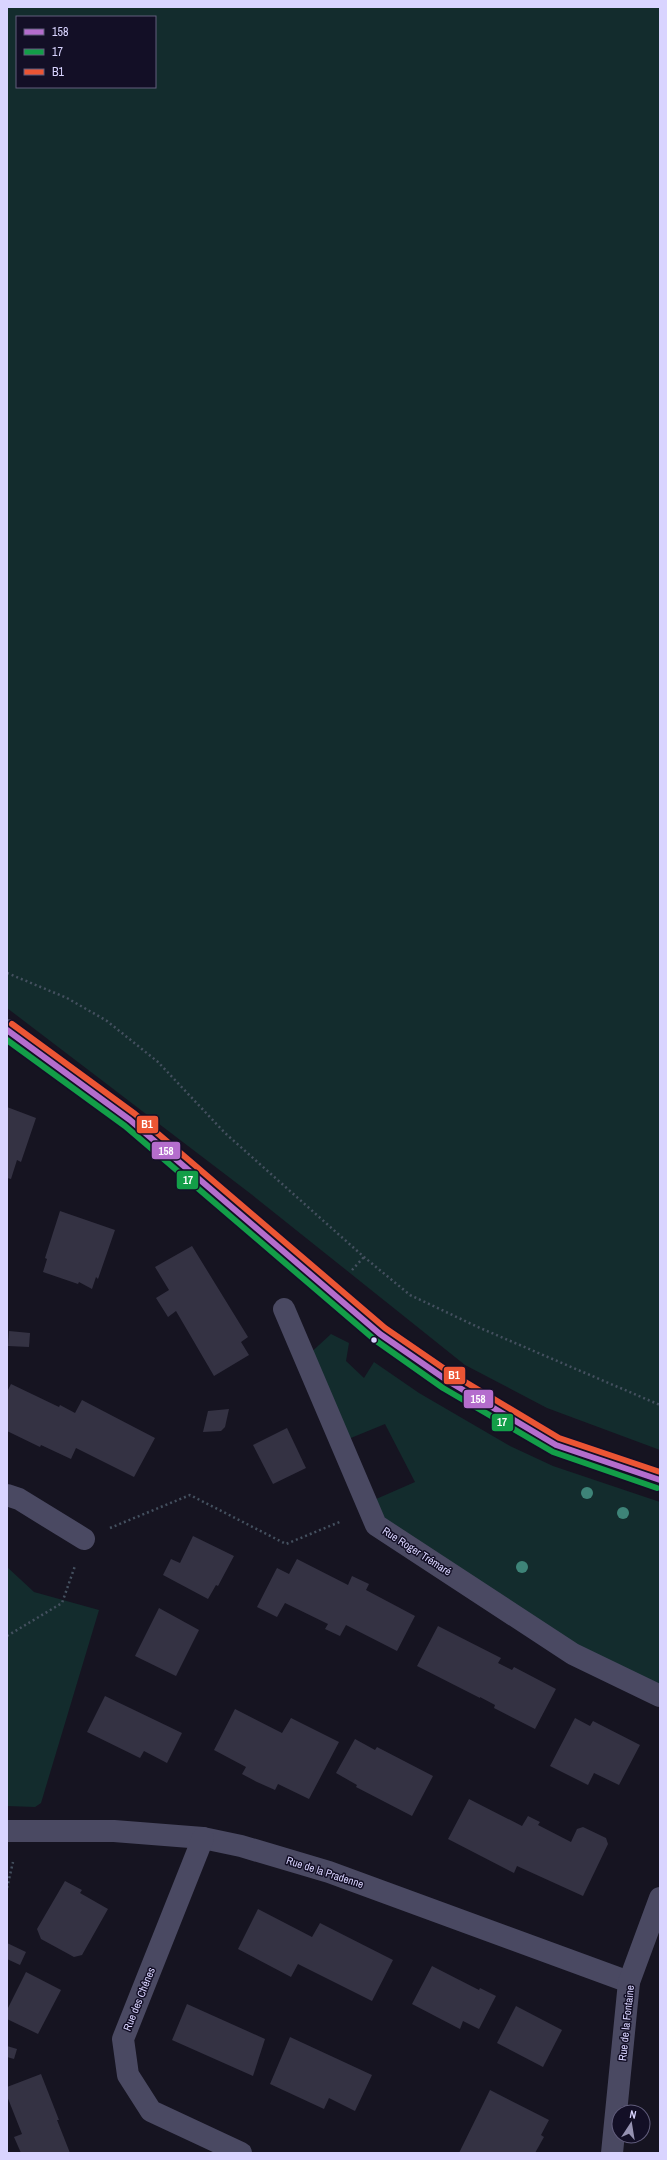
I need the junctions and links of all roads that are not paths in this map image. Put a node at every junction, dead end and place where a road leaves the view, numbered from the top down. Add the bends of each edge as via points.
1 (7, 1030) edge
2 (284, 1308) dead end
3 (660, 1480) edge
4 (7, 1495) edge
5 (84, 1539) road end
6 (660, 1696) edge
7 (7, 1831) edge
8 (203, 1838) junction
9 (660, 1898) edge
10 (629, 1982) junction
11 (241, 2153) edge
12 (612, 2153) edge

1 - 3 street via 130,1120 380,1334 448,1381 556,1445
2 - 6 street, Rue Roger Trémaré via 376,1525 573,1654
4 - 5 street via 19,1499
7 - 8 street, Rue de la Pradenne via 114,1831
8 - 10 street, Rue de la Pradenne via 241,1846 328,1872
8 - 11 street, Rue des Chênes via 123,2039 128,2075 151,2112
9 - 10 street, Rue de la Fontaine
10 - 12 street, Rue de la Fontaine

